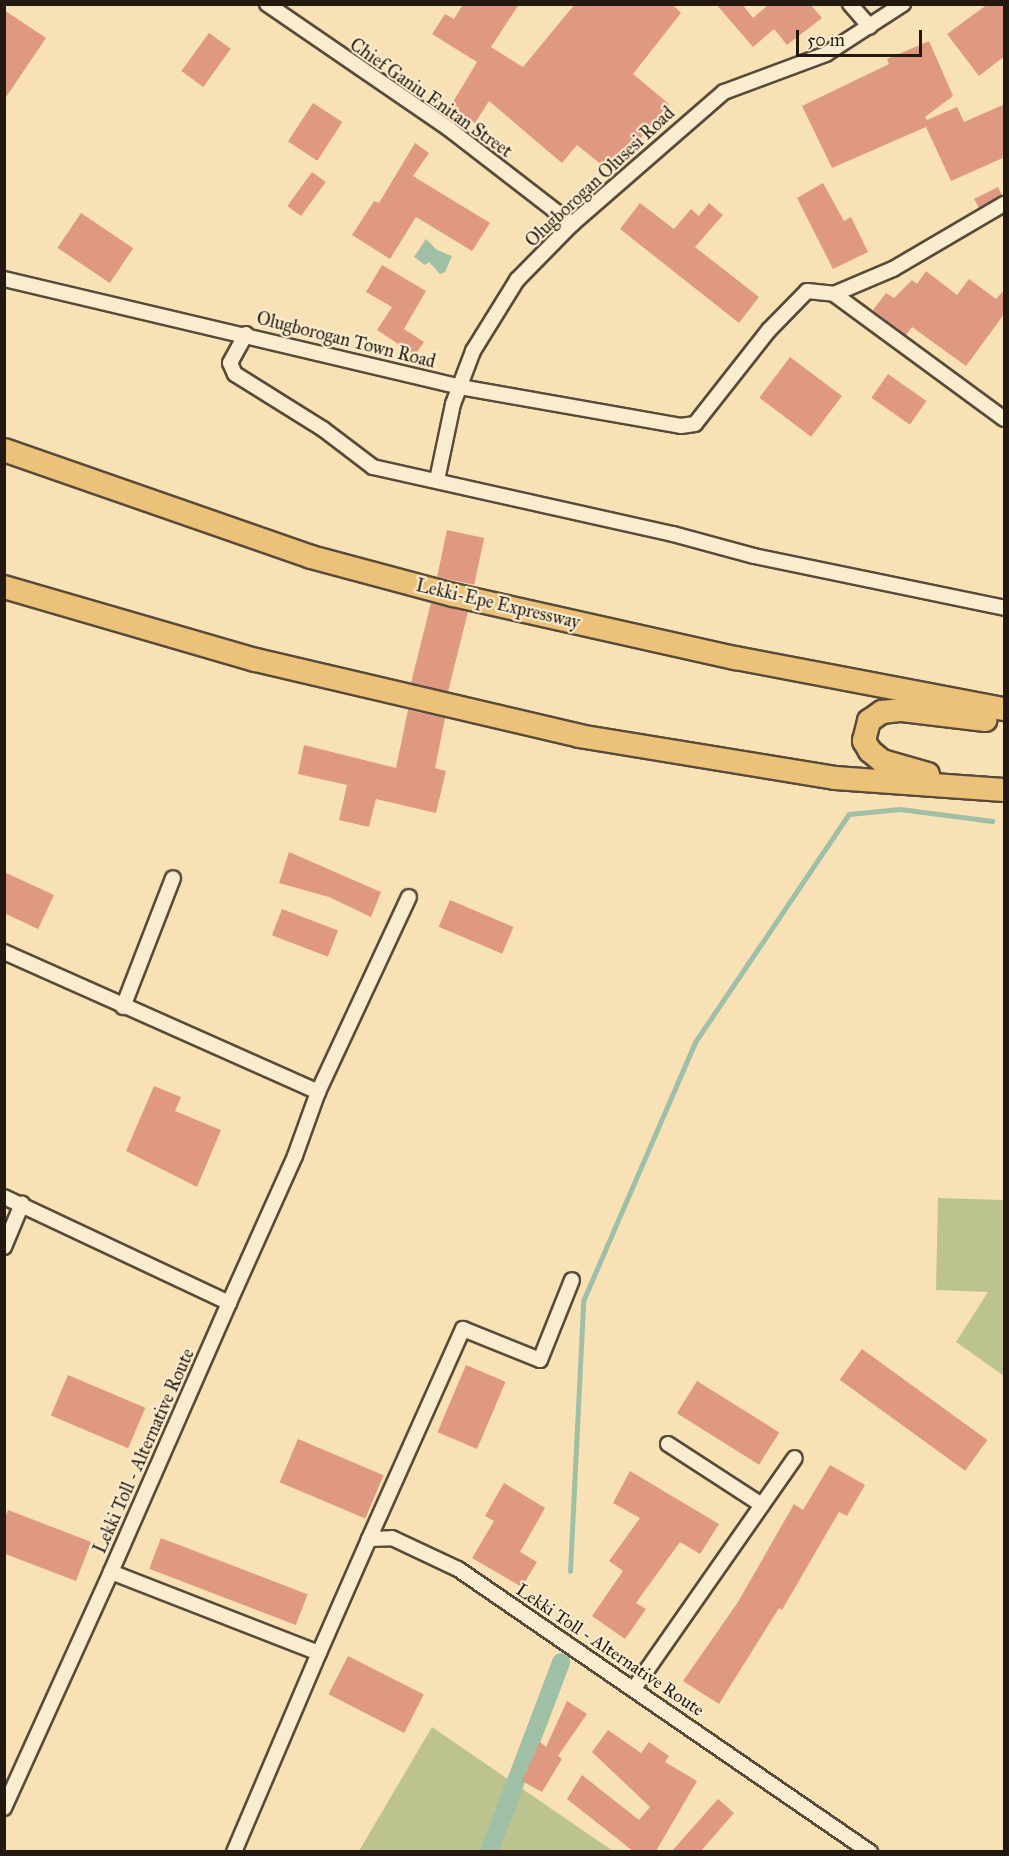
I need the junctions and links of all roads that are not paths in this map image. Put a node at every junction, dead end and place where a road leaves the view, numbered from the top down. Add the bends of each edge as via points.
1 (267, 4) edge
2 (850, 4) edge
3 (903, 4) edge
4 (870, 27) junction
5 (1005, 204) edge
6 (572, 224) junction
7 (4, 279) edge
8 (834, 294) junction
9 (246, 334) junction
10 (460, 387) junction
11 (1005, 419) edge
12 (4, 450) edge
13 (436, 480) junction
14 (4, 587) edge
15 (1005, 608) edge
16 (1005, 709) edge
17 (1005, 720) edge
18 (974, 786) junction
19 (1005, 790) edge
20 (173, 878) dead end
21 (409, 897) dead end
22 (4, 952) edge
23 (123, 1007) junction
24 (318, 1092) junction
25 (4, 1197) edge
26 (22, 1204) junction
27 (4, 1247) edge
28 (572, 1280) dead end
29 (229, 1303) junction
30 (668, 1444) dead end
31 (795, 1458) dead end
32 (762, 1505) junction
33 (369, 1539) junction
34 (111, 1572) junction
35 (319, 1653) junction
36 (635, 1687) junction
37 (4, 1808) edge
38 (234, 1851) edge
39 (870, 1851) edge

1 - 6 street, Chief Ganiu Enitan Street via 448,128
2 - 4 street
3 - 4 street, Olugborogan Olusesi Road
4 - 6 street, Olugborogan Olusesi Road via 826,54 724,92
5 - 8 street via 939,246
6 - 10 street, Olugborogan Olusesi Road via 517,280 473,351
7 - 9 street, Olugborogan Town Road
8 - 10 street, Olugborogan Town Road via 807,291 769,330 696,424 681,426
8 - 11 street
9 - 10 street, Olugborogan Town Road
9 - 13 street via 230,363 235,374 247,384 323,429 373,467
10 - 13 street, Olugborogan Olusesi Road
12 - 16 highway, Lekki-Epe Expressway via 311,557 453,595 736,658
13 - 15 street via 754,556
14 - 18 highway via 256,660 579,736 835,778
17 - 18 highway via 902,710 882,712 864,730 870,751 882,760
18 - 19 highway
20 - 23 street
21 - 24 street, Lekki Toll - Alternative Route
22 - 23 street
23 - 24 street
24 - 29 street, Lekki Toll - Alternative Route via 295,1155
25 - 26 street
26 - 27 street
26 - 29 street
28 - 33 street via 540,1360 463,1329
29 - 34 street, Lekki Toll - Alternative Route
30 - 32 street
31 - 32 street
32 - 36 street
33 - 35 street
33 - 36 street, Lekki Toll - Alternative Route via 392,1538 433,1555
34 - 35 street, Lekki Toll - Alternative Route
34 - 37 street
35 - 38 street
36 - 39 street, Lekki Toll - Alternative Route

